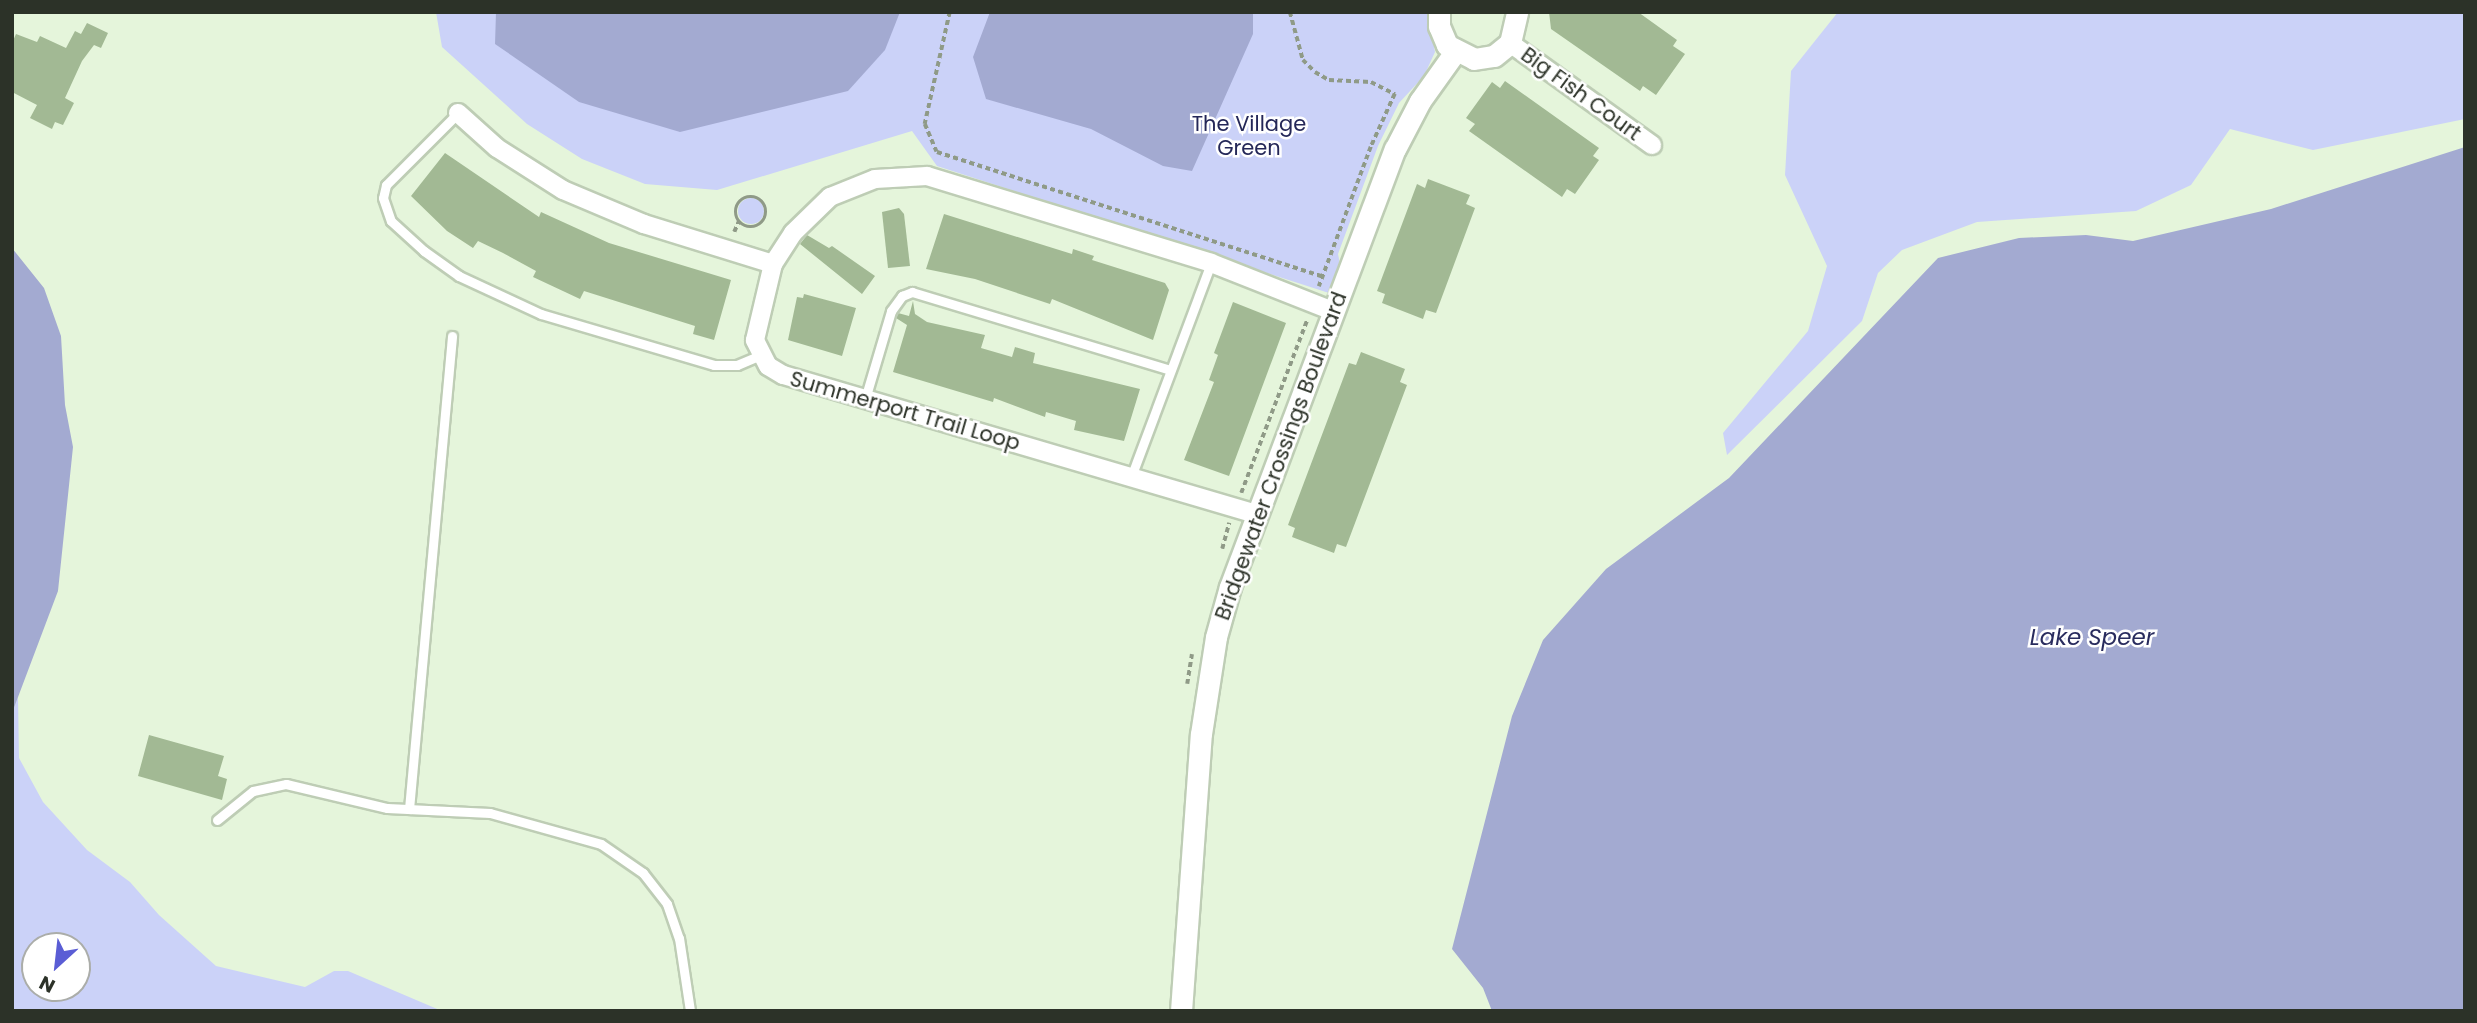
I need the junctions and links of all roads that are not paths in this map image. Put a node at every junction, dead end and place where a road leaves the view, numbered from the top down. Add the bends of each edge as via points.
1 (1439, 12) edge
2 (1517, 12) edge
3 (1510, 43) junction
4 (1455, 52) junction
5 (458, 113) joint
6 (1653, 145) dead end
7 (1211, 262) junction
8 (773, 264) junction
9 (1333, 311) junction
10 (452, 335) dead end
11 (761, 355) junction
12 (1171, 370) junction
13 (865, 400) junction
14 (1131, 477) junction
15 (1256, 514) junction
16 (409, 810) junction
17 (217, 820) dead end
18 (690, 1011) edge
19 (1181, 1011) edge

1 - 4 street via 1442,36
2 - 3 street
3 - 4 street via 1484,59
3 - 6 street, Big Fish Court
4 - 9 street, Bridgewater Crossings Boulevard via 1420,101 1395,149
5 - 8 street via 497,148 563,190 644,224
5 - 11 lane via 386,185 383,198 391,221 424,251 459,276 541,314 714,365 737,365
7 - 8 street via 956,181 900,175 830,197 793,233
7 - 9 street
7 - 12 lane
8 - 11 street via 756,324
9 - 15 street, Bridgewater Crossings Boulevard
10 - 16 lane
11 - 13 street, Summerport Trail Loop via 783,375
12 - 13 lane via 912,292 902,296 891,311
12 - 14 lane
13 - 14 street, Summerport Trail Loop
14 - 15 street, Summerport Trail Loop
15 - 19 street, Bridgewater Crossings Boulevard via 1230,587 1208,680
16 - 17 lane via 275,784 253,791
16 - 18 lane via 454,808 508,817 583,837 632,863 657,888 674,920

